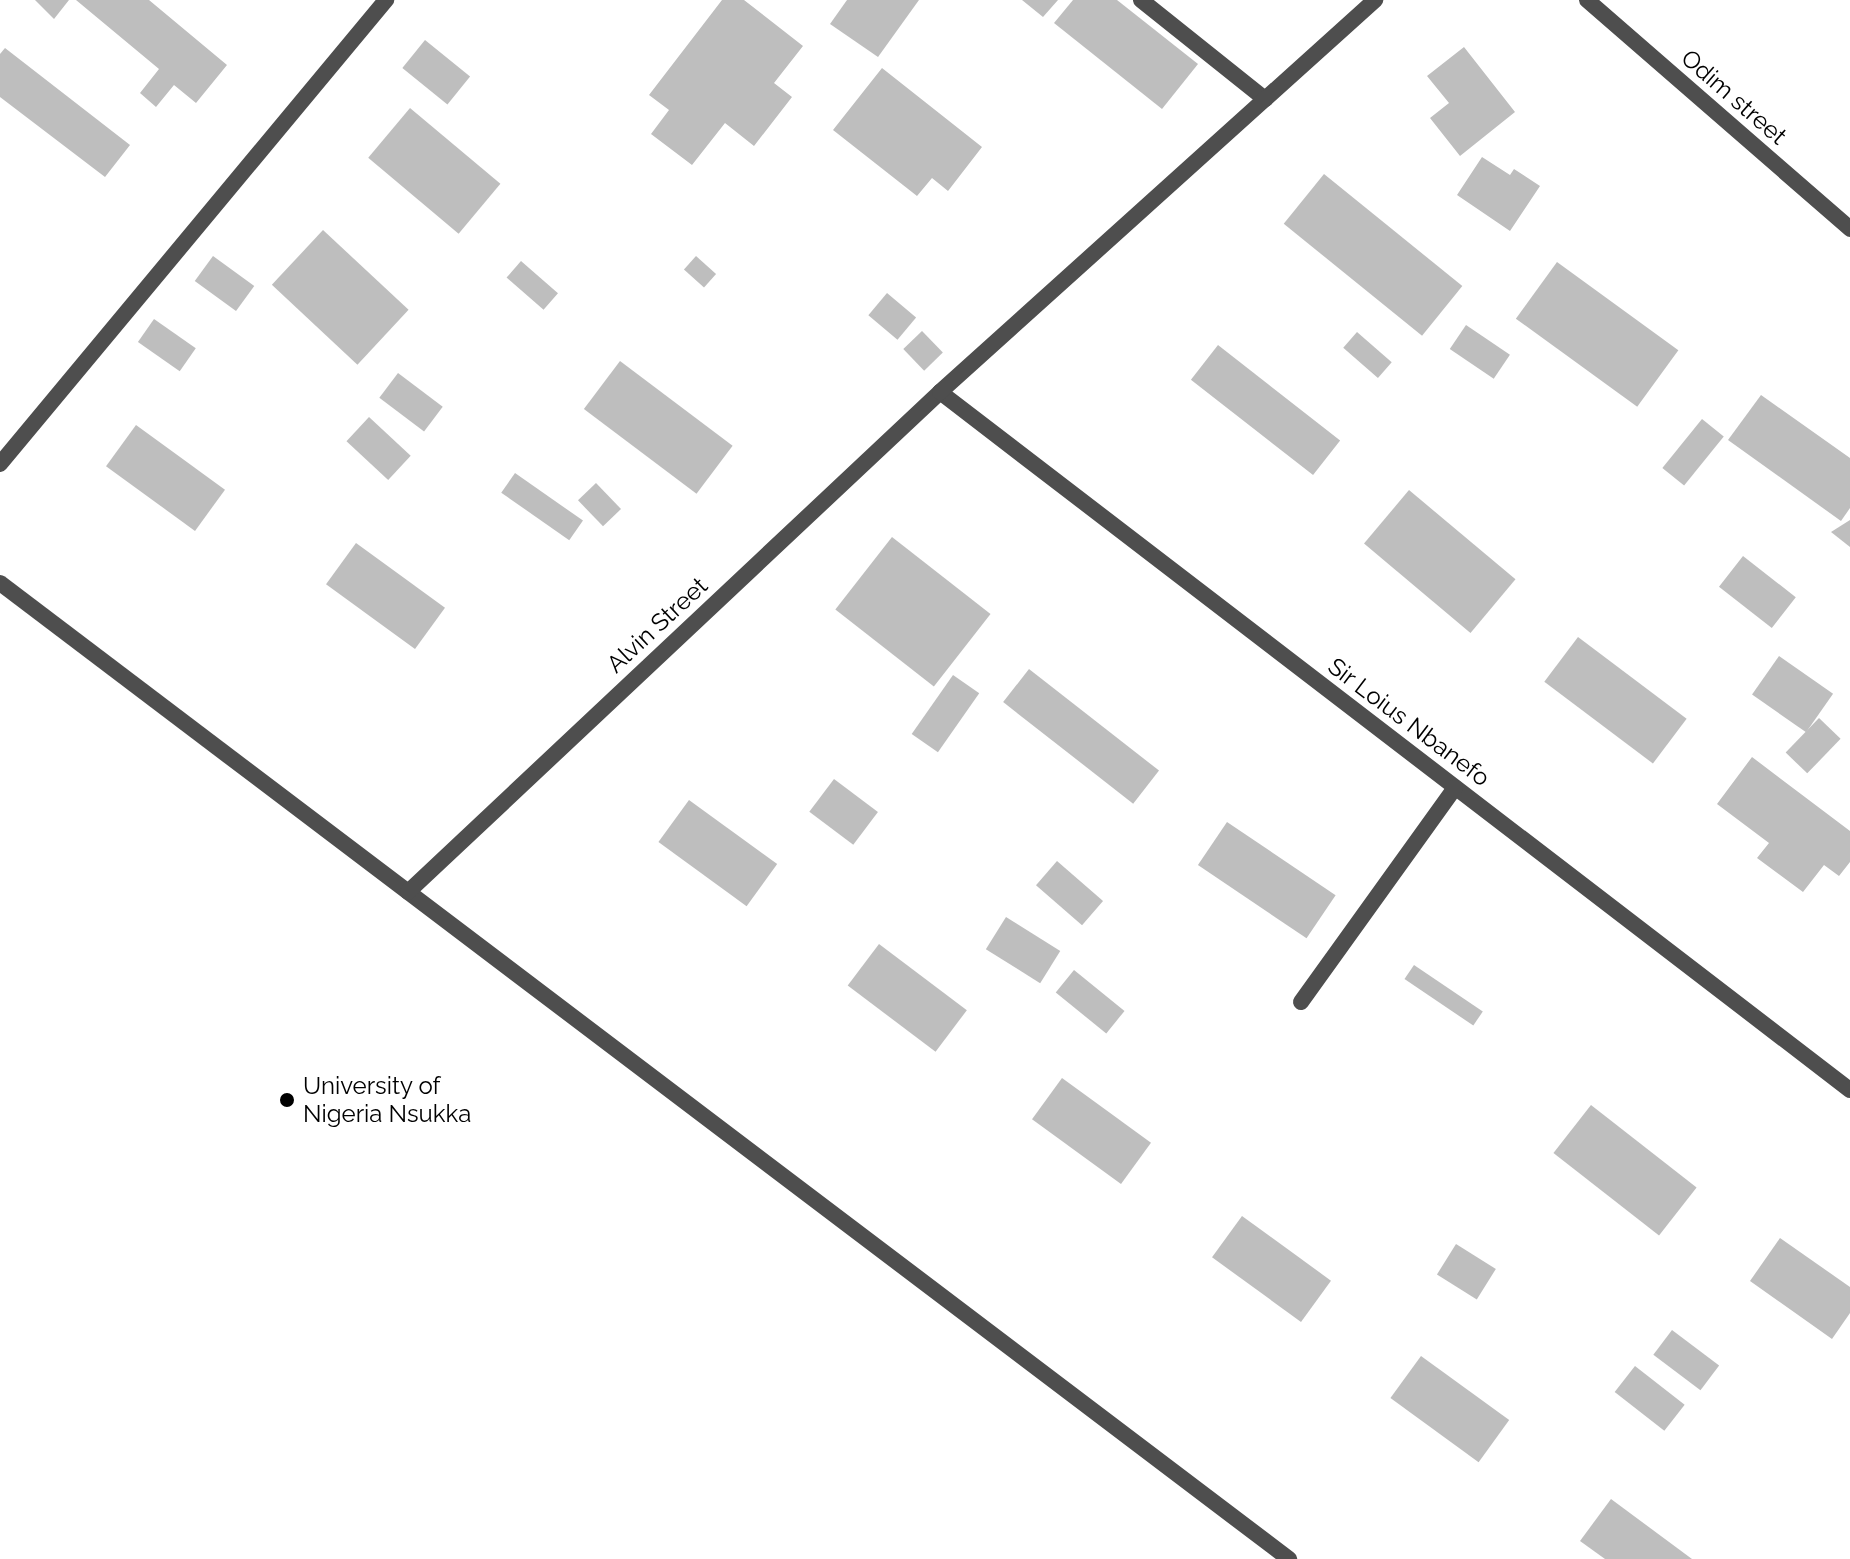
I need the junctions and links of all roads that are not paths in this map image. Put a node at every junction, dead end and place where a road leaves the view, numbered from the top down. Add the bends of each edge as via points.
1 (386, 0) edge
2 (1141, 0) edge
3 (1375, 0) edge
4 (1587, 0) edge
5 (1265, 99) junction
6 (1850, 229) edge
7 (940, 392) junction
8 (0, 464) edge
9 (0, 583) edge
10 (1455, 788) junction
11 (408, 892) junction
12 (1301, 1002) dead end
13 (1850, 1090) edge
14 (1289, 1559) edge

1 - 8 street
2 - 5 street
3 - 5 street, Alvin Street
4 - 6 street, Odim street
5 - 7 street, Alvin Street
7 - 10 street, Sir Loius Nbanefo
7 - 11 street, Alvin Street
9 - 11 street
10 - 12 street
10 - 13 street, Sir Loius Nbanefo
11 - 14 street

